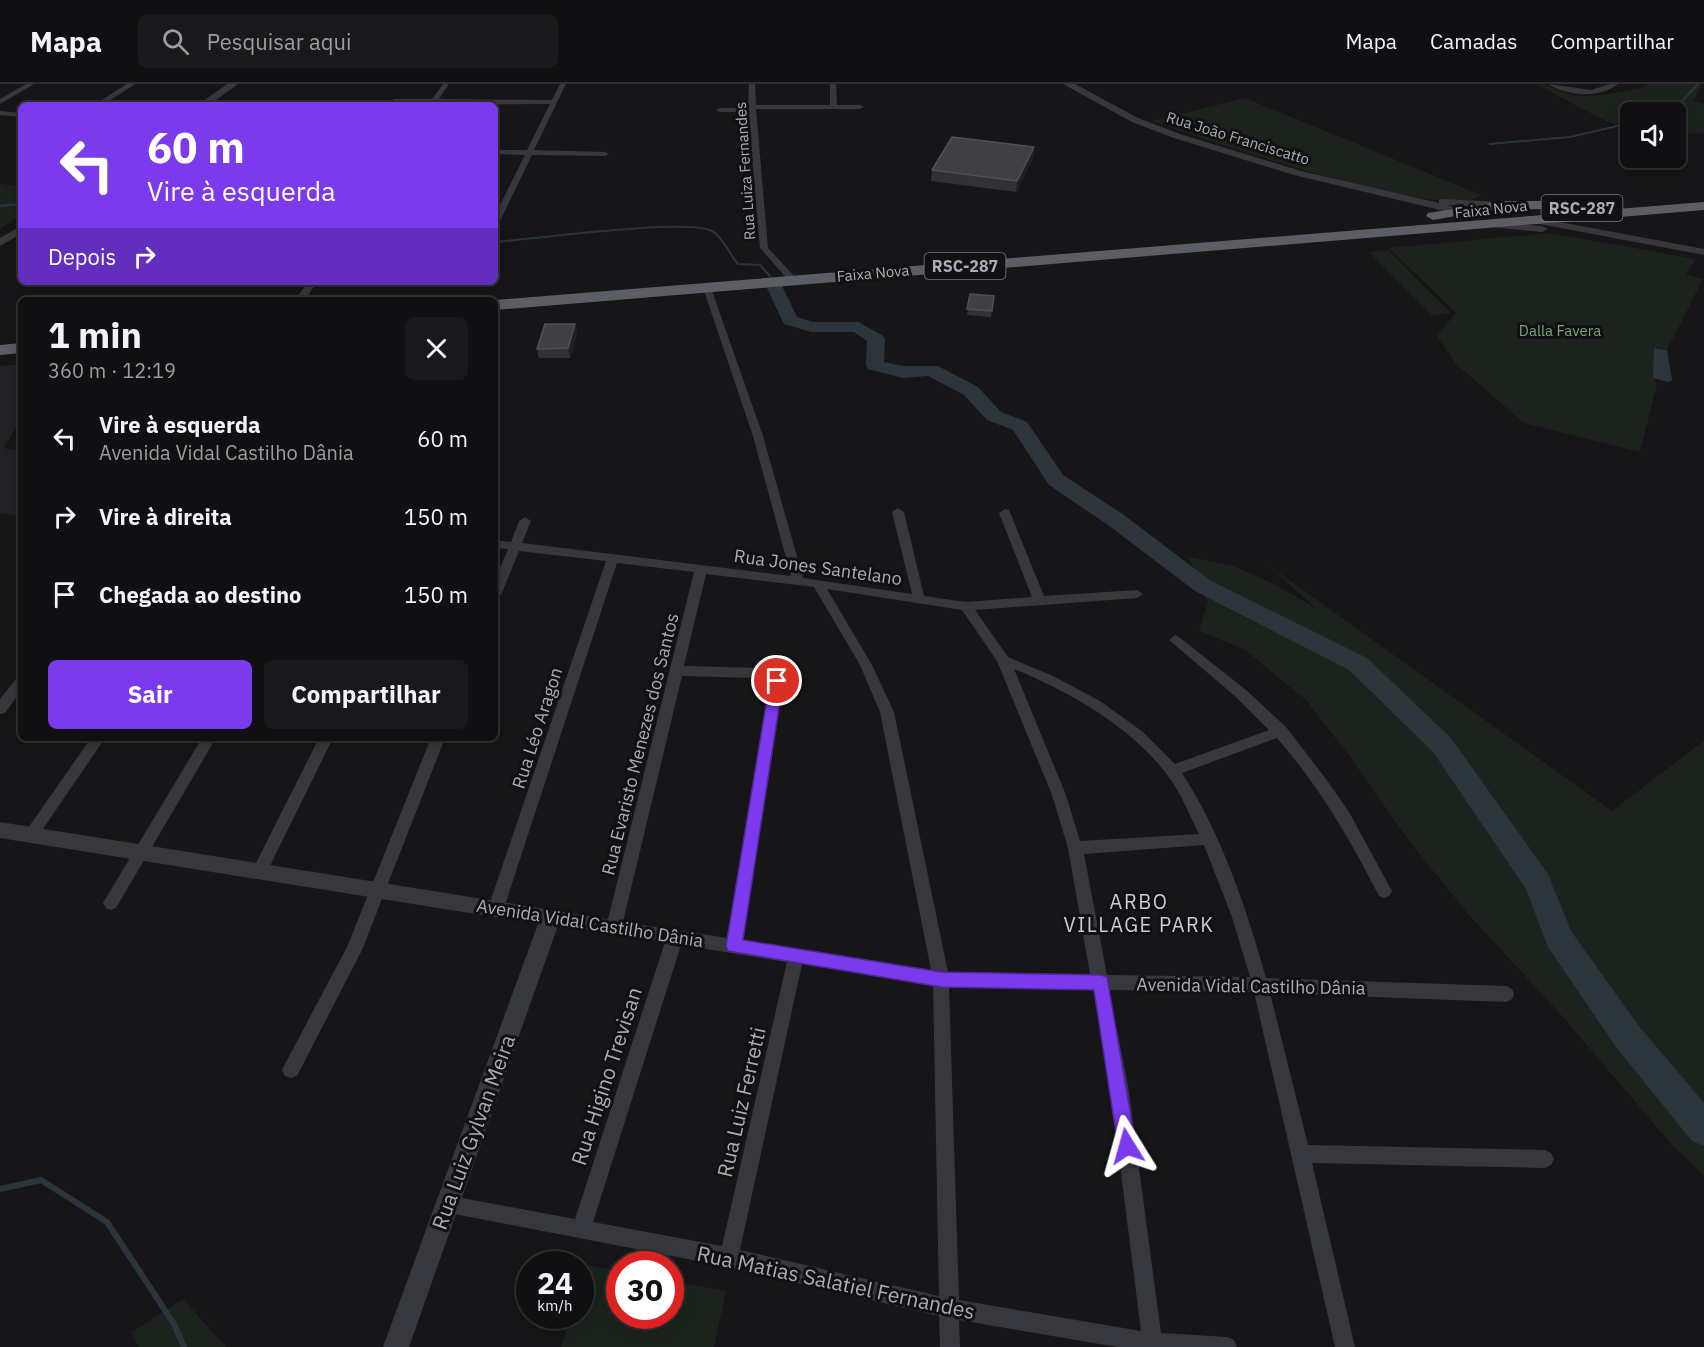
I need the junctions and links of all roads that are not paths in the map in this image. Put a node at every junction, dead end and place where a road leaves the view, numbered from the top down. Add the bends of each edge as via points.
1 (31, 84) edge
2 (132, 84) edge
3 (233, 84) edge
4 (446, 84) edge
5 (563, 84) edge
6 (752, 84) edge
7 (833, 84) edge
8 (1068, 84) edge
9 (1551, 84) edge
10 (1615, 84) edge
11 (394, 101) dead end
12 (0, 102) edge
13 (103, 102) edge
14 (207, 102) edge
15 (414, 102) edge
16 (434, 102) edge
17 (498, 102) edge
18 (555, 102) junction
19 (834, 107) junction
20 (860, 107) dead end
21 (752, 108) junction
22 (720, 110) dead end
23 (0, 113) edge
24 (18, 114) edge
25 (498, 152) edge
26 (530, 153) junction
27 (605, 154) dead end
28 (1408, 199) junction
29 (1424, 204) junction
30 (1502, 205) junction
31 (1704, 206) edge
32 (1662, 210) junction
33 (498, 211) edge
34 (1457, 211) junction
35 (1590, 216) junction
36 (1528, 219) junction
37 (1413, 220) junction
38 (1486, 224) junction
39 (18, 231) edge
40 (1596, 232) junction
41 (1323, 236) junction
42 (1621, 238) junction
43 (0, 243) edge
44 (1704, 252) edge
45 (793, 280) junction
46 (707, 288) junction
47 (498, 305) edge
48 (0, 339) edge
49 (18, 340) edge
50 (18, 348) edge
51 (0, 350) edge
52 (898, 512) dead end
53 (1005, 513) dead end
54 (525, 521) dead end
55 (498, 544) edge
56 (514, 547) junction
57 (613, 558) junction
58 (701, 569) junction
59 (798, 581) junction
60 (819, 584) junction
61 (498, 588) edge
62 (1137, 594) dead end
63 (919, 599) junction
64 (1040, 601) junction
65 (966, 606) junction
66 (1175, 640) dead end
67 (1003, 660) junction
68 (676, 671) junction
69 (18, 686) edge
70 (0, 709) edge
71 (1281, 730) junction
72 (96, 741) edge
73 (207, 741) edge
74 (325, 741) edge
75 (437, 741) edge
76 (1172, 771) junction
77 (0, 830) edge
78 (31, 835) junction
79 (1209, 838) junction
80 (1075, 848) junction
81 (141, 852) junction
82 (260, 871) junction
83 (378, 890) junction
84 (1384, 891) dead end
85 (111, 903) dead end
86 (496, 908) junction
87 (550, 917) junction
88 (614, 927) junction
89 (675, 937) junction
90 (734, 946) junction
91 (796, 956) junction
92 (941, 980) junction
93 (1101, 982) junction
94 (1261, 985) junction
95 (1506, 994) dead end
96 (291, 1070) dead end
97 (1301, 1154) junction
98 (1545, 1159) dead end
99 (446, 1204) junction
100 (581, 1230) junction
101 (729, 1257) junction
102 (948, 1308) junction
103 (1152, 1345) edge
104 (396, 1347) edge
105 (950, 1347) edge
106 (1227, 1347) edge
107 (1346, 1347) edge

1 - 12 street
2 - 13 street
3 - 14 street
4 - 16 street
5 - 18 street
6 - 21 street, Rua Luiza Fernandes
7 - 19 street
8 - 28 street, Rua João Franciscatto via 1135,120 1177,136 1298,173
9 - 10 street via 1589,93 1602,92
11 - 15 street
17 - 18 street
18 - 26 street
19 - 20 street
19 - 21 street
21 - 22 street
21 - 45 street, Rua Luiza Fernandes via 764,248
23 - 24 street
25 - 26 street
26 - 27 street
26 - 33 street
28 - 29 street, Rua João Franciscatto
28 - 30 street, Rua João Franciscatto
29 - 34 street, Rua João Franciscatto
29 - 37 highway via 1423,215
30 - 32 highway, Faixa Nova / RSC-287
30 - 34 highway, Faixa Nova / RSC-287
30 - 36 highway, RSC-287
31 - 32 highway, Faixa Nova / RSC-287
32 - 35 highway, Faixa Nova / RSC-287
34 - 37 highway, Faixa Nova / RSC-287
34 - 38 highway
35 - 36 highway, Faixa Nova / RSC-287
35 - 40 highway via 1587,221
36 - 38 highway, Faixa Nova / RSC-287
36 - 40 street
37 - 41 highway, Faixa Nova / RSC-287
38 - 41 highway, Faixa Nova / RSC-287
38 - 42 street
39 - 43 street
40 - 42 street
41 - 45 highway, Faixa Nova / RSC-287
42 - 44 street
45 - 46 highway, Faixa Nova / RSC-287
46 - 47 highway, Faixa Nova / RSC-287
46 - 59 street via 758,436
48 - 49 highway
50 - 51 highway
52 - 63 street
53 - 64 street
54 - 56 street
55 - 56 street, Rua Jones Santelano
56 - 57 street, Rua Jones Santelano
56 - 61 street
57 - 58 street, Rua Jones Santelano
57 - 86 street, Rua Léo Aragon
58 - 59 street, Rua Jones Santelano
58 - 68 street, Rua Evaristo Menezes dos Santos
59 - 60 street, Rua Jones Santelano
60 - 63 street, Rua Jones Santelano
60 - 92 street via 866,665 887,712
62 - 64 street, Rua Jones Santelano
63 - 65 street, Rua Jones Santelano
64 - 65 street, Rua Jones Santelano
65 - 67 street
66 - 71 street
67 - 76 street via 1101,708
67 - 80 street via 1041,746
68 - 88 street, Rua Evaristo Menezes dos Santos
68 - 90 street via 760,673 777,681
69 - 70 street
71 - 76 street
71 - 84 street via 1341,810
72 - 78 street
73 - 81 street
74 - 82 street
75 - 83 street
76 - 79 street
77 - 78 street, Avenida Vidal Castilho Dânia
78 - 81 street, Avenida Vidal Castilho Dânia
79 - 80 street
79 - 94 street via 1238,908
80 - 93 street
81 - 82 street, Avenida Vidal Castilho Dânia
81 - 85 street
82 - 83 street, Avenida Vidal Castilho Dânia
83 - 86 street, Avenida Vidal Castilho Dânia
83 - 96 street via 354,950
86 - 87 street, Avenida Vidal Castilho Dânia
87 - 88 street, Avenida Vidal Castilho Dânia
87 - 99 street, Rua Luiz Gylvan Meira
88 - 89 street, Avenida Vidal Castilho Dânia
89 - 90 street, Avenida Vidal Castilho Dânia
89 - 100 street, Rua Higino Trevisan
90 - 91 street, Avenida Vidal Castilho Dânia
91 - 92 street, Avenida Vidal Castilho Dânia
91 - 101 street, Rua Luiz Ferretti
92 - 93 street, Avenida Vidal Castilho Dânia
92 - 102 street
93 - 94 street, Avenida Vidal Castilho Dânia
93 - 103 street
94 - 95 street, Avenida Vidal Castilho Dânia
94 - 97 street
97 - 98 street
97 - 107 street
99 - 100 street, Rua Matias Salatiel Fernandes
99 - 104 street, Rua Luiz Gylvan Meira
100 - 101 street, Rua Matias Salatiel Fernandes
101 - 102 street, Rua Matias Salatiel Fernandes
102 - 103 street, Rua Matias Salatiel Fernandes
102 - 105 street
103 - 106 street, Rua Matias Salatiel Fernandes

